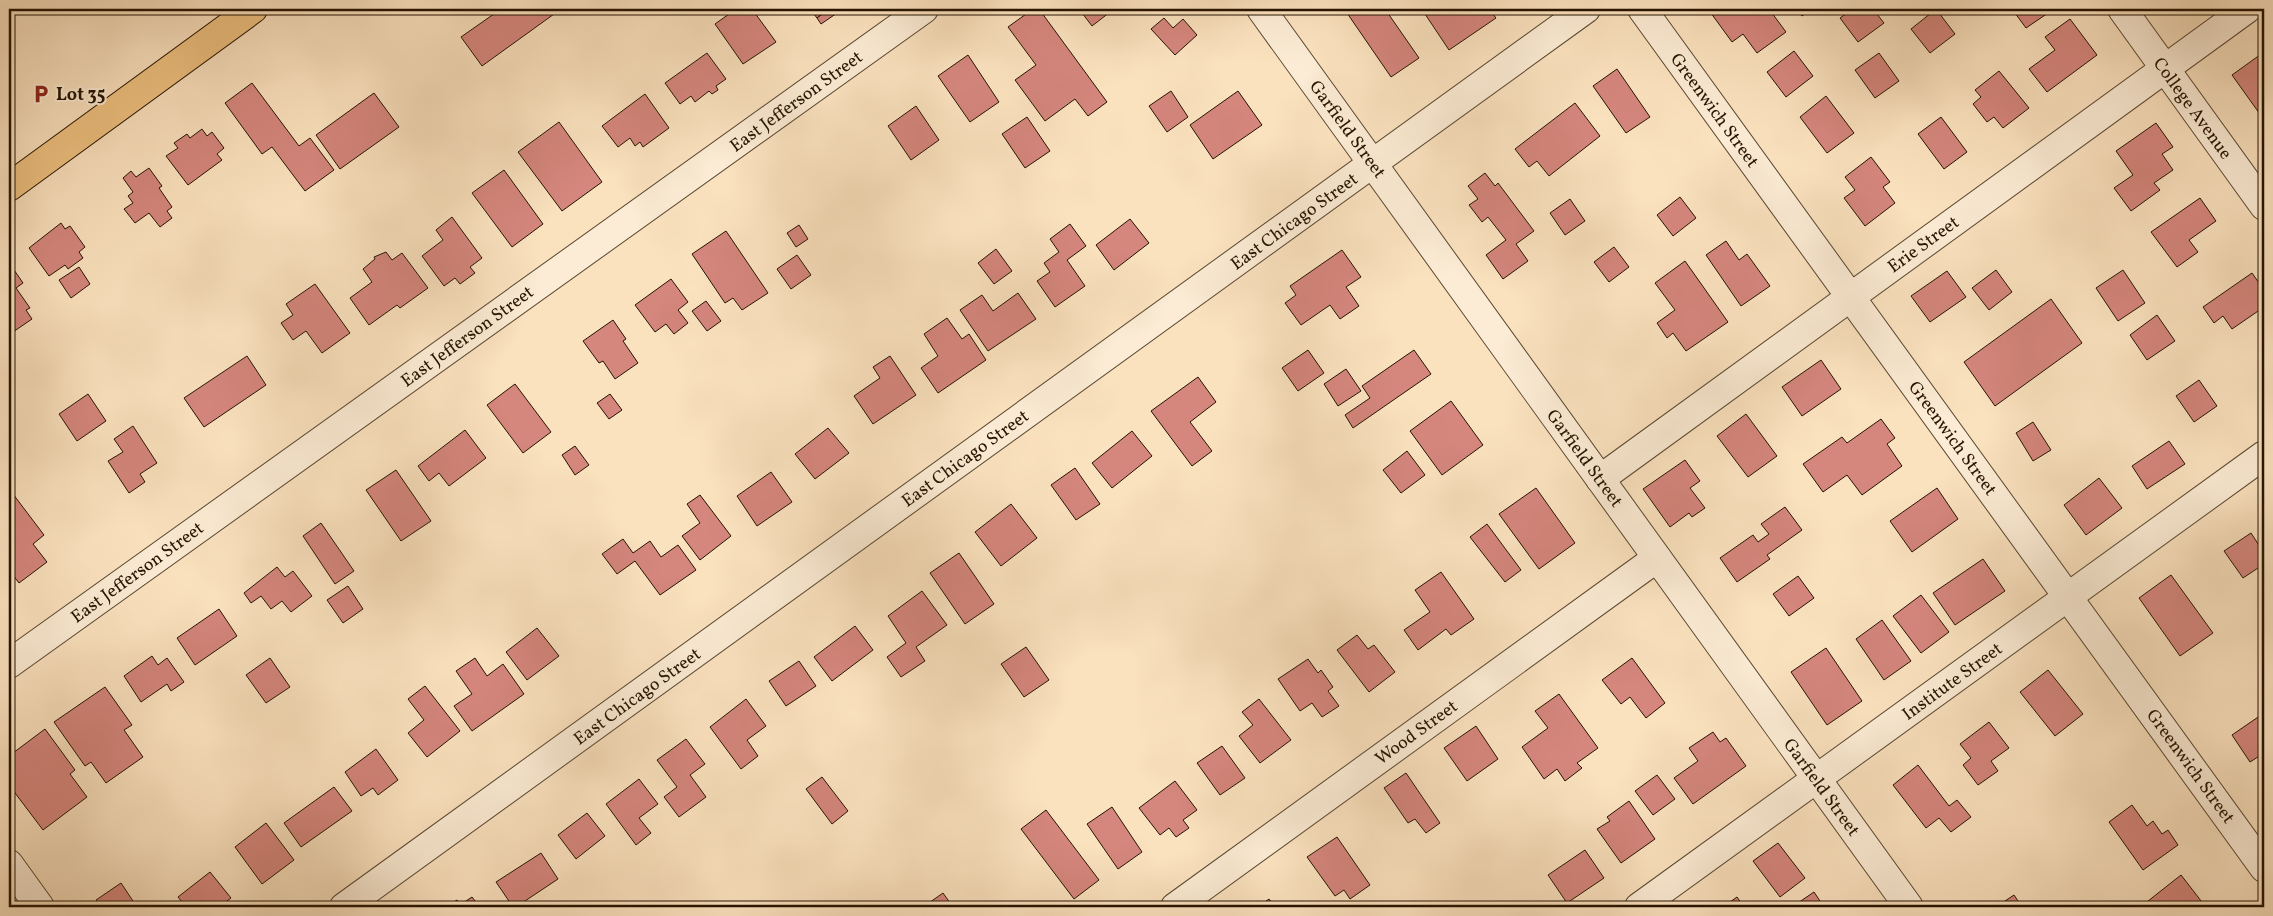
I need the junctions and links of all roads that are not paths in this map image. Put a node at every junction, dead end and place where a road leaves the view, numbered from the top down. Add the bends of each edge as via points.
1 (253, 9) edge
2 (924, 9) edge
3 (1261, 9) edge
4 (1586, 9) edge
5 (1642, 9) edge
6 (2122, 9) edge
7 (2247, 9) edge
8 (2164, 69) junction
9 (1373, 164) junction
10 (9, 187) edge
11 (2264, 206) edge
12 (1851, 297) junction
13 (2264, 455) edge
14 (1600, 479) junction
15 (1657, 558) junction
16 (2068, 597) junction
17 (9, 664) edge
18 (1816, 779) junction
19 (9, 864) edge
20 (2264, 868) edge
21 (40, 907) edge
22 (344, 907) edge
23 (1175, 907) edge
24 (1639, 907) edge
25 (1909, 907) edge

1 - 10 main road
2 - 17 street, East Jefferson Street
3 - 9 street, Garfield Street
4 - 9 street, East Chicago Street
5 - 12 street, Greenwich Street
6 - 8 street, College Avenue
7 - 8 street, Erie Street
8 - 11 street, College Avenue
8 - 12 street, Erie Street
9 - 14 street, Garfield Street
9 - 22 street, East Chicago Street
12 - 14 street, Erie Street
12 - 16 street, Greenwich Street
13 - 16 street, Institute Street
14 - 15 street, Garfield Street
15 - 18 street, Garfield Street
15 - 23 street, Wood Street
16 - 18 street, Institute Street
16 - 20 street, Greenwich Street
18 - 24 street, Institute Street
18 - 25 street, Garfield Street
19 - 21 street

